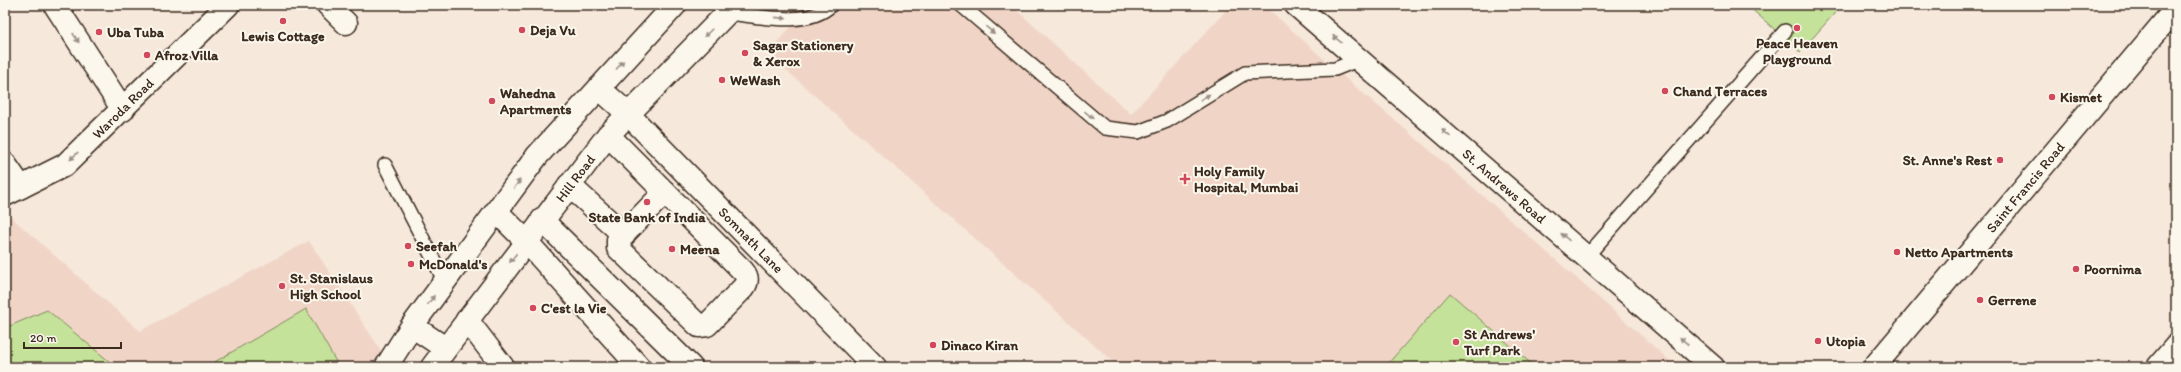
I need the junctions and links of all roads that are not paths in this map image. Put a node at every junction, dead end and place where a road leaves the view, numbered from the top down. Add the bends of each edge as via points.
1 (54, 5) edge
2 (228, 5) edge
3 (328, 5) edge
4 (675, 5) edge
5 (831, 5) edge
6 (961, 5) edge
7 (1296, 5) edge
8 (2176, 8) edge
9 (731, 9) edge
10 (346, 23) dead end
11 (1785, 31) dead end
12 (1360, 59) junction
13 (599, 88) junction
14 (123, 110) junction
15 (627, 113) junction
16 (608, 135) junction
17 (5, 164) edge
18 (385, 165) dead end
19 (569, 185) junction
20 (13, 191) edge
21 (665, 192) junction
22 (496, 212) junction
23 (542, 220) junction
24 (624, 235) junction
25 (526, 241) junction
26 (1587, 256) junction
27 (445, 282) junction
28 (467, 320) junction
29 (412, 326) junction
30 (2176, 346) edge
31 (446, 348) junction
32 (386, 367) edge
33 (432, 367) edge
34 (503, 367) edge
35 (639, 367) edge
36 (691, 367) edge
37 (875, 367) edge
38 (1713, 367) edge
39 (1874, 367) edge
40 (2158, 367) edge

1 -> 14 street
2 - 14 street, Waroda Road
3 - 10 street
13 -> 4 street
9 -> 5 lane via 798,20
6 -> 12 lane via 1105,128 1138,132 1167,121 1245,73 1335,69
12 -> 7 street, St. Andrews Road
8 - 39 street, Saint Francis Road
9 -> 15 street, Hill Road
11 - 26 lane
26 -> 12 street, St. Andrews Road
13 - 15 street, Somnath Lane
22 -> 13 street via 538,156
14 -> 20 street, Waroda Road via 65,165
15 - 16 street, Hill Road
15 - 37 street, Somnath Lane
16 - 19 street, Hill Road
16 - 21 street
17 - 20 street
18 - 27 lane
19 - 23 street, Hill Road
19 - 24 street
21 - 24 street
21 - 24 street via 746,275 744,287 707,325 699,326 618,248 617,242
22 - 25 street
22 - 27 street
23 - 25 street, Hill Road
23 - 36 street
25 -> 28 street, Hill Road
25 - 35 street
38 -> 26 street, St. Andrews Road
29 -> 27 street
28 - 31 street, Hill Road
28 - 34 street
29 - 31 street
29 - 32 street
30 - 40 street
31 - 33 street, Hill Road

